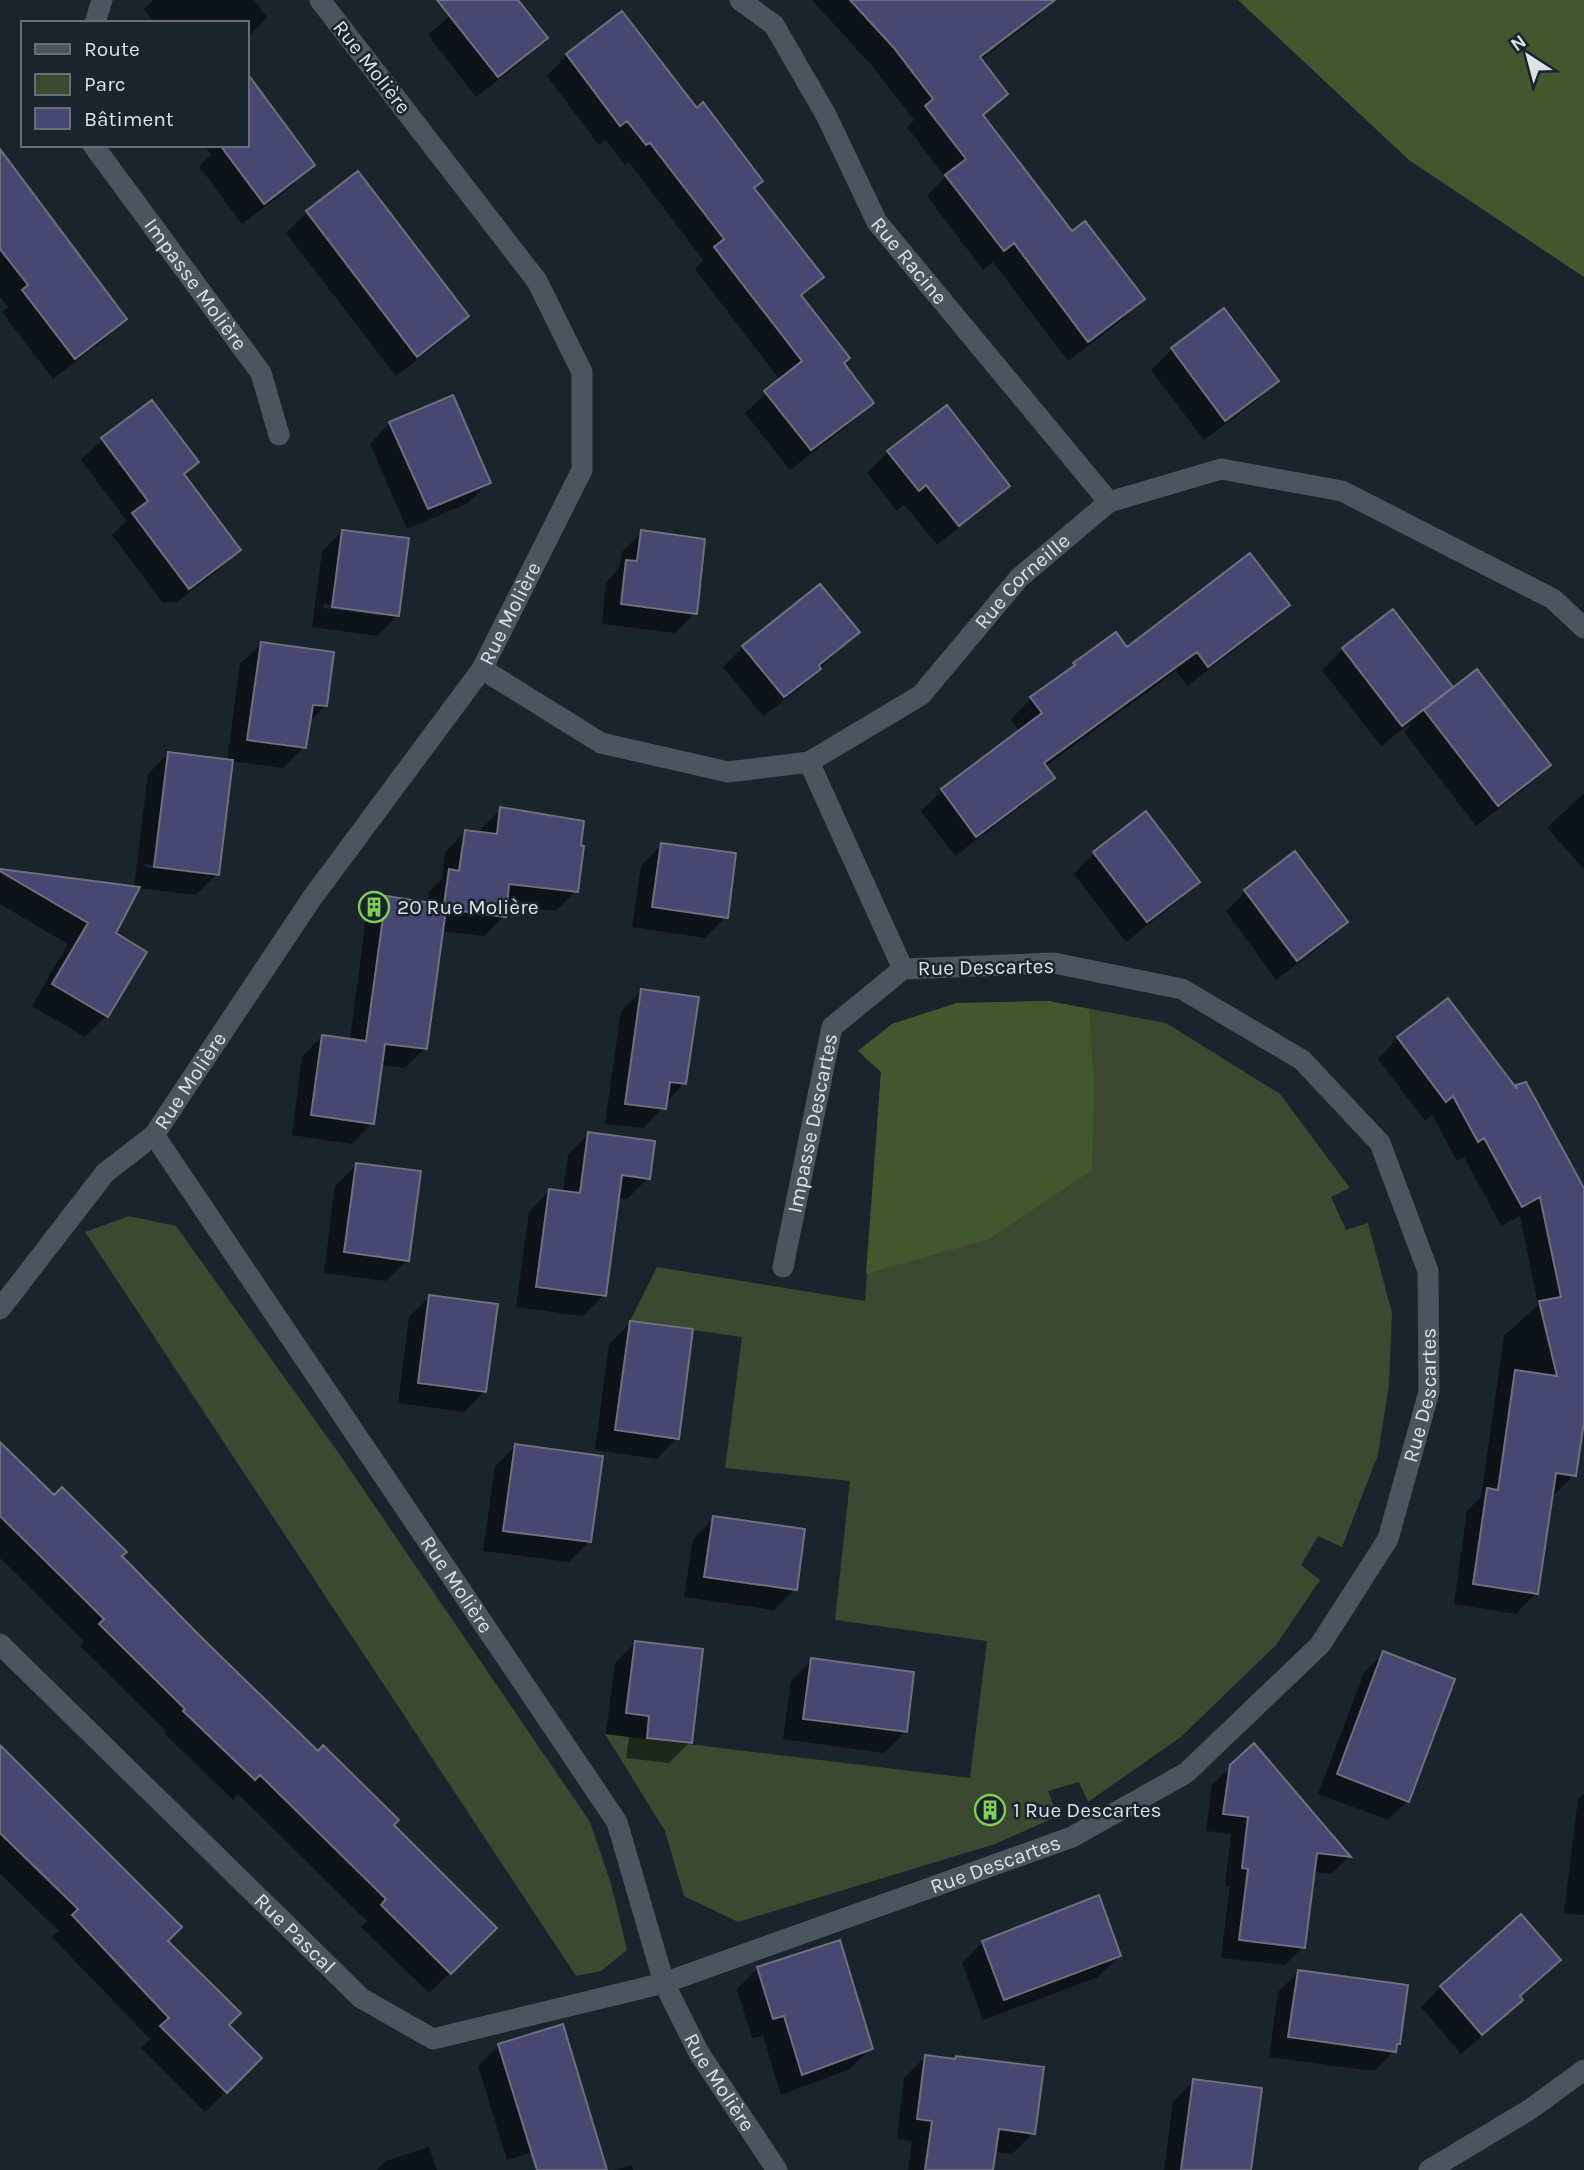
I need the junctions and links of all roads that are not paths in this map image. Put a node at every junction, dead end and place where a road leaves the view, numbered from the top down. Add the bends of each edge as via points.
1 (102, 0) edge
2 (320, 0) edge
3 (740, 0) edge
4 (96, 21) edge
5 (94, 147) edge
6 (279, 435) dead end
7 (1109, 502) junction
8 (1584, 628) edge
9 (482, 669) junction
10 (809, 762) junction
11 (904, 969) junction
12 (154, 1135) junction
13 (783, 1267) dead end
14 (0, 1309) edge
15 (0, 1644) edge
16 (664, 1983) junction
17 (1584, 2070) edge
18 (777, 2170) edge
19 (1429, 2170) edge

1 - 4 street
2 - 9 street, Rue Molière via 537,281 582,372 582,470
3 - 7 street, Rue Racine via 774,25 826,115 877,222
5 - 6 street, Impasse Molière via 261,373
7 - 8 street, Rue Corneille via 1221,469 1342,491 1553,599
7 - 10 street, Rue Corneille via 1019,578 921,695
9 - 10 street, Rue Corneille via 601,743 728,772
9 - 12 street, Rue Molière via 312,898
10 - 11 street, Rue Descartes
11 - 13 street, Impasse Descartes via 832,1027
11 - 16 street, Rue Descartes via 1054,963 1182,989 1302,1060 1380,1143 1385,1155 1428,1271 1429,1392 1388,1539 1320,1645 1186,1773 1072,1837
12 - 14 street via 105,1174
12 - 16 street, Rue Molière via 617,1822
15 - 16 street, Rue Pascal via 361,1998 433,2039
16 - 18 street, Rue Molière via 699,2053
17 - 19 street via 1529,2110

